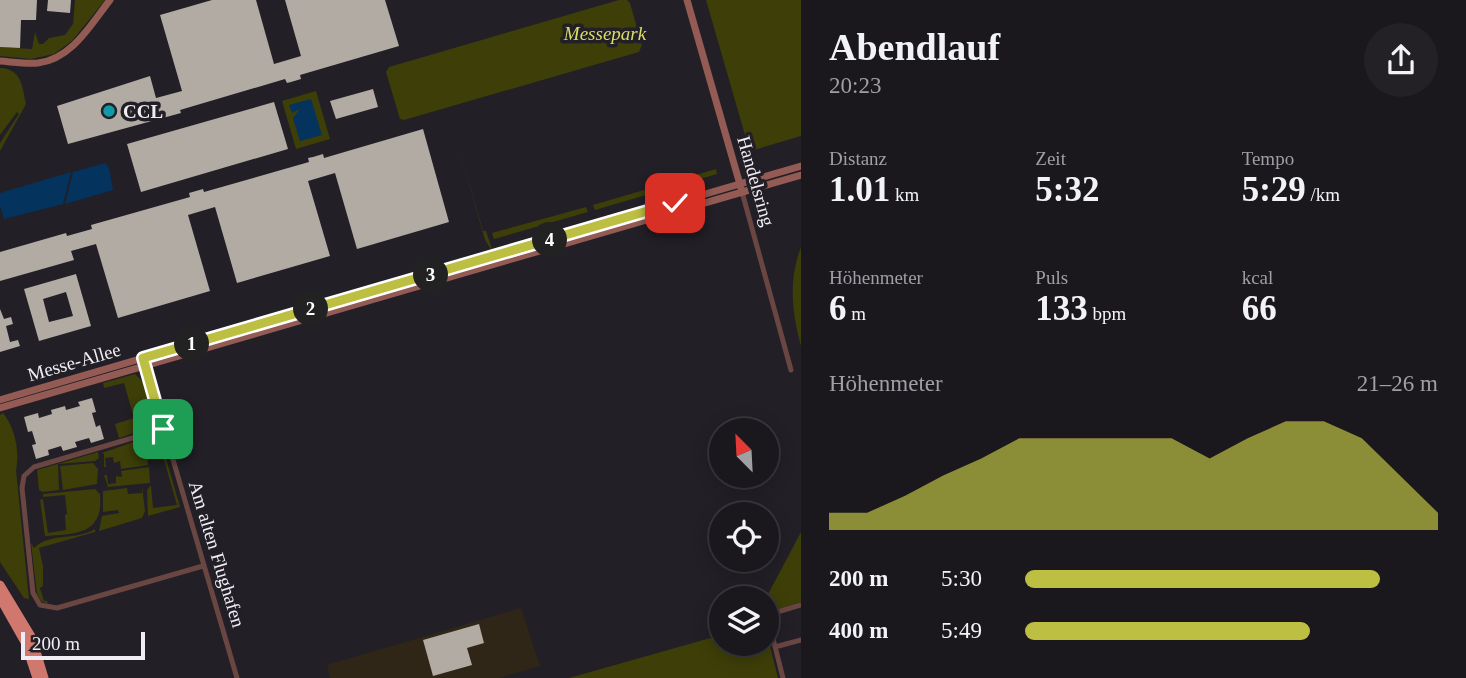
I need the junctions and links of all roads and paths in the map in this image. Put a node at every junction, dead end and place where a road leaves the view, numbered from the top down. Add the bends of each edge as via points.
1 (110, 0) edge
2 (687, 0) edge
3 (0, 61) edge
4 (801, 166) edge
5 (801, 175) edge
6 (741, 188) junction
7 (144, 362) junction
8 (792, 370) dead end
9 (0, 400) edge
10 (0, 408) edge
11 (163, 429) junction
12 (203, 566) junction
13 (1, 588) edge
14 (801, 605) edge
15 (779, 611) edge
16 (801, 640) edge
17 (779, 646) edge
18 (777, 656) edge
19 (37, 678) edge
20 (44, 678) edge
21 (237, 678) edge
22 (783, 678) edge

1 - 3 main road via 59,57 36,63
2 - 6 main road, Handelsring
4 - 6 main road, Messe-Allee
5 - 6 main road, Messe-Allee
6 - 7 main road, Messe-Allee
6 - 7 main road, Messe-Allee via 726,197 477,271
6 - 8 street, Handelsring
7 - 9 main road, Messe-Allee
7 - 10 main road, Messe-Allee
7 - 11 street, Am alten Flughafen
11 - 12 street, Am alten Flughafen
11 - 12 street via 27,472 22,488 33,593 40,605 57,608
12 - 21 street, Am alten Flughafen
13 - 19 highway
13 - 20 highway via 32,638
14 - 15 street
16 - 17 street
18 - 22 street

